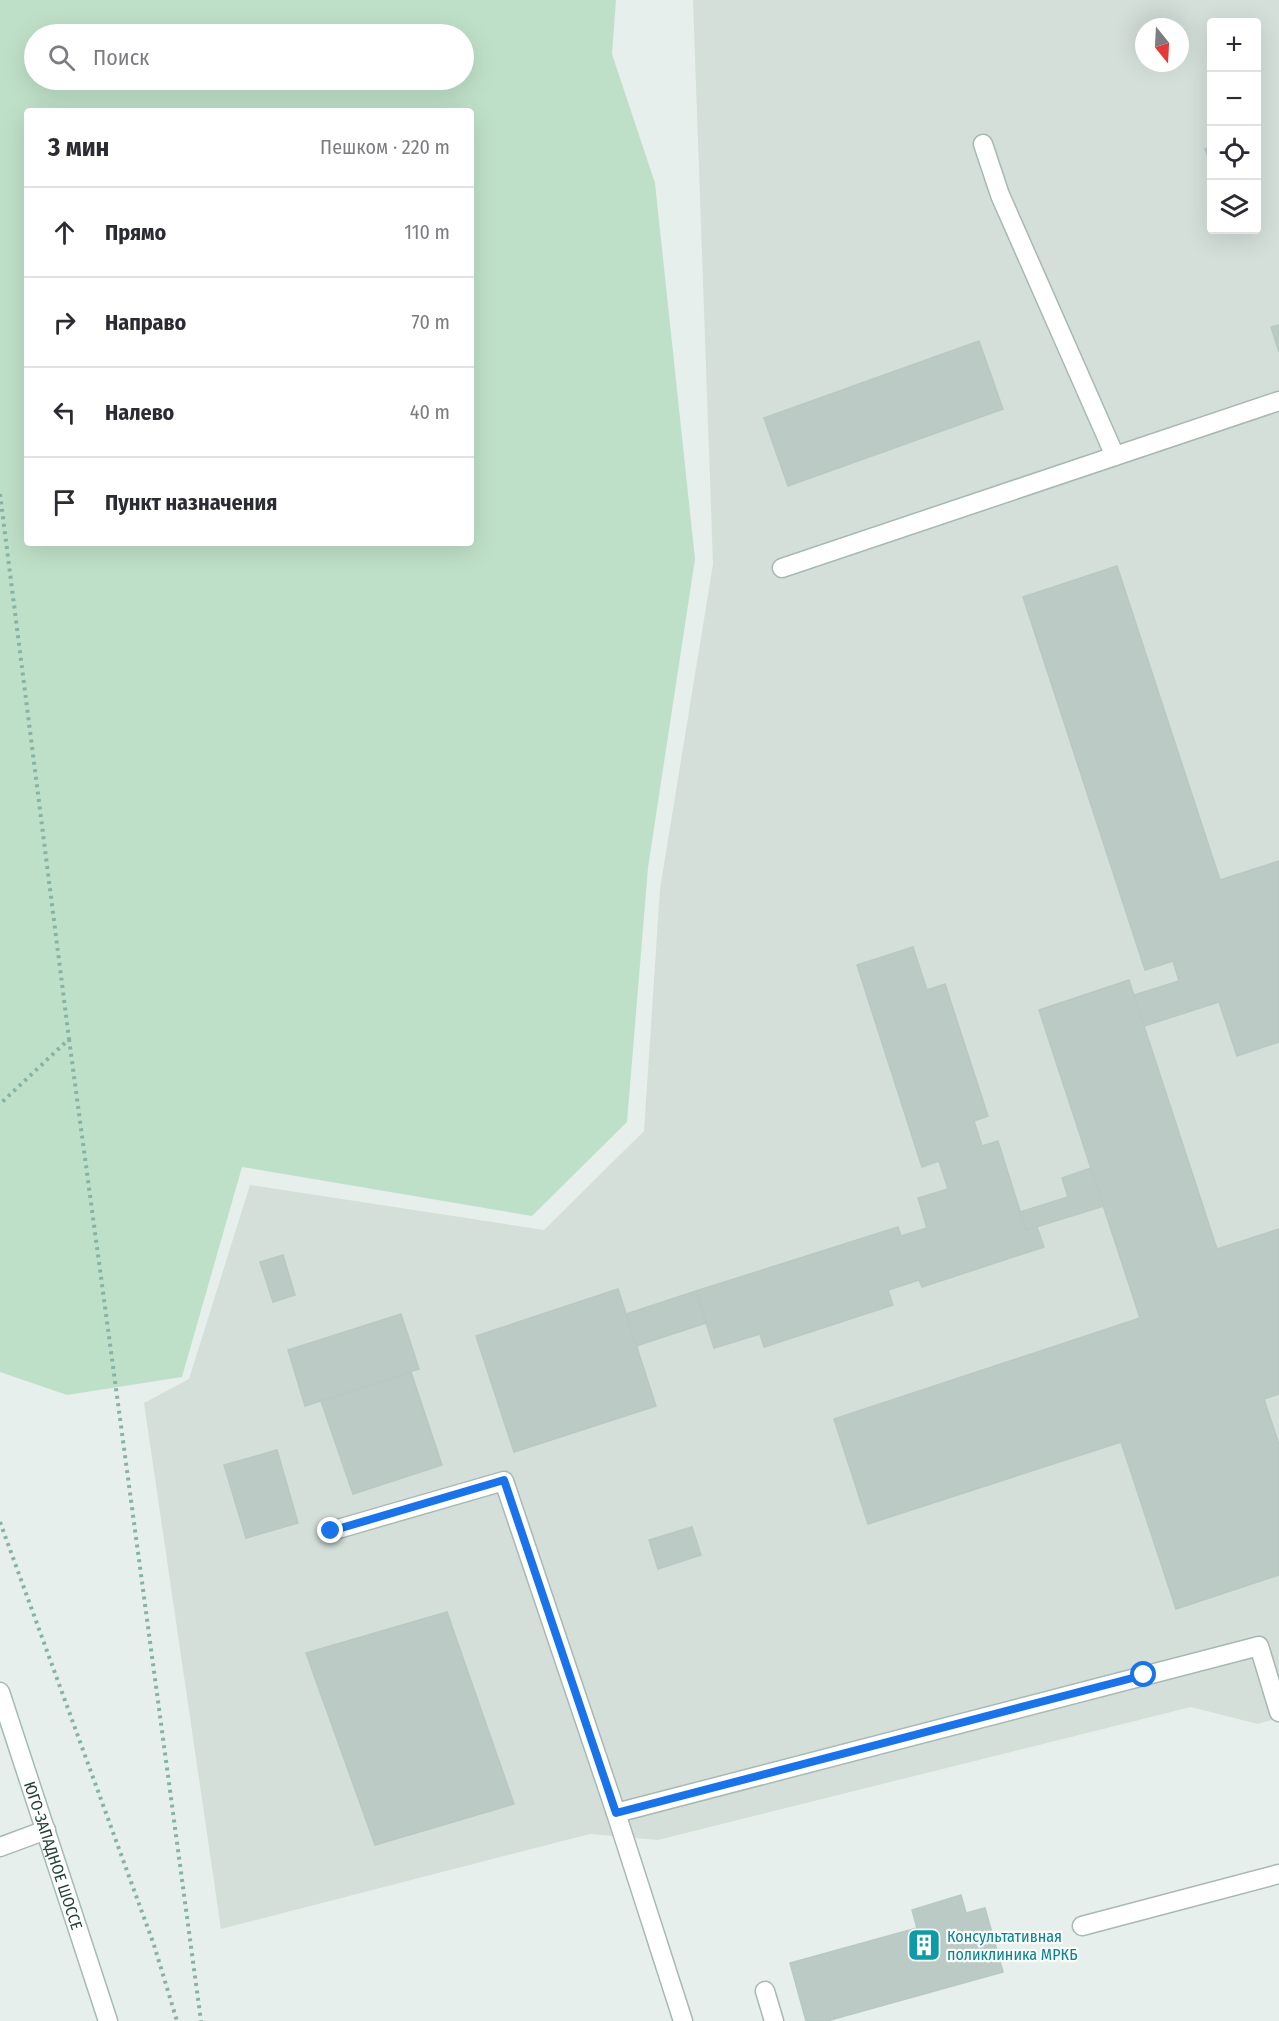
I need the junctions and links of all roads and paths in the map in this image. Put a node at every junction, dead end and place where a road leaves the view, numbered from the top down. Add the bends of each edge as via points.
1 (983, 144) dead end
2 (1279, 401) edge
3 (1115, 456) junction
4 (0, 494) edge
5 (782, 568) dead end
6 (69, 1039) junction
7 (0, 1104) edge
8 (0, 1522) edge
9 (331, 1531) dead end
10 (0, 1692) edge
11 (1279, 1712) edge
12 (616, 1813) junction
13 (45, 1830) junction
14 (0, 1847) edge
15 (1279, 1874) edge
16 (1082, 1926) dead end
17 (765, 1991) dead end
18 (108, 2021) edge
19 (177, 2021) edge
20 (201, 2021) edge
21 (683, 2021) edge
22 (774, 2021) edge

1 - 3 main road via 1000,195
2 - 3 main road
3 - 5 main road
4 - 6 path
6 - 7 path
6 - 20 path
8 - 19 path via 154,1945
9 - 12 main road via 504,1480
10 - 13 main road, ЮГО-ЗАПАДНОЕ ШОССЕ
11 - 12 main road via 1259,1646
12 - 21 main road
13 - 14 main road
13 - 18 main road, ЮГО-ЗАПАДНОЕ ШОССЕ
15 - 16 main road
17 - 22 main road

